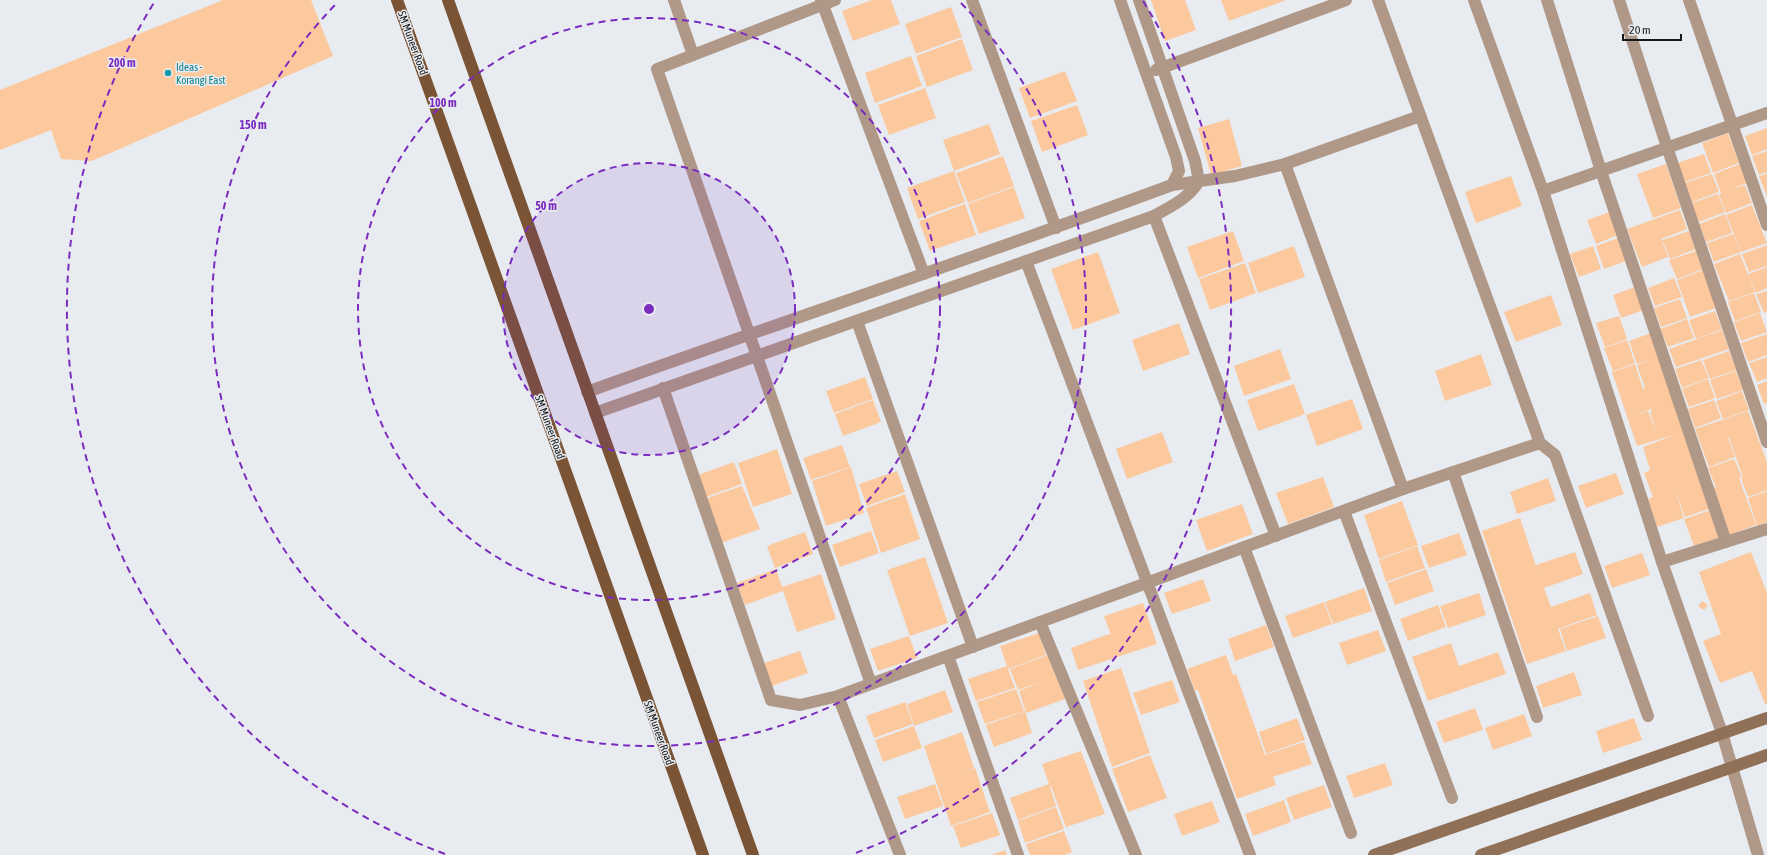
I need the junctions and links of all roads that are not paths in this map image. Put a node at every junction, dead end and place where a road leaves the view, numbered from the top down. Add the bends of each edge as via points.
1 (397, 0) edge
2 (448, 0) edge
3 (674, 0) edge
4 (835, 0) edge
5 (972, 0) edge
6 (1120, 0) edge
7 (1139, 0) edge
8 (1346, 0) edge
9 (1378, 0) edge
10 (1474, 0) edge
11 (1547, 0) edge
12 (1619, 0) edge
13 (1689, 0) edge
14 (822, 2) edge
15 (693, 55) junction
16 (1162, 67) junction
17 (1146, 74) junction
18 (1767, 112) edge
19 (1420, 116) junction
20 (1731, 124) junction
21 (1667, 147) junction
22 (1285, 164) junction
23 (1601, 171) junction
24 (1199, 181) junction
25 (1172, 185) junction
26 (1543, 191) junction
27 (1154, 216) junction
28 (1767, 225) edge
29 (1056, 228) junction
30 (1026, 261) junction
31 (924, 274) junction
32 (857, 321) junction
33 (749, 334) junction
34 (756, 357) junction
35 (663, 388) junction
36 (587, 392) junction
37 (594, 413) junction
38 (1767, 442) edge
39 (1540, 443) junction
40 (1453, 472) junction
41 (1403, 489) junction
42 (1344, 511) junction
43 (1767, 529) edge
44 (1276, 536) junction
45 (1726, 542) junction
46 (1244, 547) junction
47 (1662, 562) junction
48 (1147, 583) junction
49 (1040, 622) junction
50 (973, 646) junction
51 (948, 656) junction
52 (871, 684) junction
53 (838, 696) junction
54 (1648, 716) dead end
55 (1537, 717) dead end
56 (1767, 718) edge
57 (1722, 733) junction
58 (1767, 755) edge
59 (1733, 767) junction
60 (1452, 798) dead end
61 (1351, 833) dead end
62 (703, 855) edge
63 (753, 855) edge
64 (900, 855) edge
65 (1018, 855) edge
66 (1136, 855) edge
67 (1250, 855) edge
68 (1374, 855) edge
69 (1481, 855) edge
70 (1758, 855) edge

1 - 62 main road, SM Muneer Road
2 - 36 main road
3 - 15 street
4 - 14 street
5 - 29 street
6 - 17 street
7 - 16 street
8 - 16 street
9 - 19 street
10 - 26 street
11 - 23 street
12 - 21 street
13 - 20 street
14 - 15 street
14 - 31 street
15 - 33 street via 657,70
16 - 17 street
16 - 24 street via 1195,161
17 - 25 street via 1176,157 1178,171
18 - 20 street
19 - 22 street
19 - 39 street
20 - 21 street
20 - 28 street
21 - 23 street
21 - 38 street
22 - 24 street via 1235,176
22 - 41 street
23 - 26 street
23 - 45 street
24 - 25 street
24 - 27 street via 1184,199
25 - 29 street
26 - 47 street
27 - 30 street
27 - 44 street
29 - 31 street
30 - 32 street
30 - 48 street
31 - 33 street
32 - 34 street
32 - 50 street
33 - 34 street
33 - 36 street
34 - 35 street
34 - 52 street
35 - 37 street
35 - 53 street via 771,700 800,706
36 - 37 main road
37 - 63 main road
39 - 40 street
39 - 54 street via 1554,455
40 - 41 street
40 - 55 street
41 - 42 street
42 - 44 street
42 - 60 street
43 - 45 street
44 - 46 street
45 - 47 street
46 - 48 street
46 - 61 street
47 - 57 street
48 - 49 street
48 - 67 street
49 - 50 street
49 - 66 street
50 - 51 street
51 - 52 street
51 - 65 street
52 - 53 street
53 - 64 street
56 - 57 street
57 - 59 street
57 - 68 street
58 - 59 street
59 - 69 street
59 - 70 street

